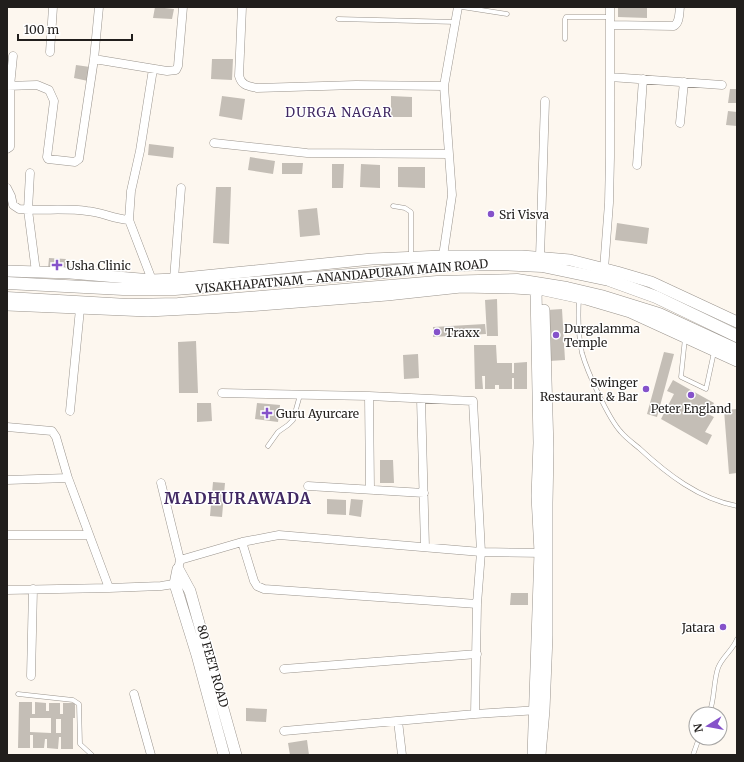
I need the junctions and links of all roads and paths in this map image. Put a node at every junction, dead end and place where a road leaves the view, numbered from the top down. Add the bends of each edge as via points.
1 (53, 7) edge
2 (99, 7) edge
3 (183, 7) edge
4 (242, 7) edge
5 (458, 7) edge
6 (462, 7) edge
7 (610, 7) edge
8 (680, 7) edge
9 (507, 14) dead end
10 (338, 19) dead end
11 (610, 21) junction
12 (456, 22) junction
13 (565, 39) dead end
14 (50, 52) dead end
15 (13, 56) dead end
16 (94, 59) junction
17 (153, 69) junction
18 (610, 77) junction
19 (643, 79) junction
20 (684, 82) junction
21 (722, 84) dead end
22 (8, 86) edge
23 (444, 86) junction
24 (545, 102) dead end
25 (680, 123) dead end
26 (214, 143) dead end
27 (7, 149) edge
28 (449, 154) junction
29 (637, 165) dead end
30 (30, 173) dead end
31 (7, 188) edge
32 (180, 188) dead end
33 (393, 206) dead end
34 (28, 210) junction
35 (129, 220) junction
36 (443, 256) junction
37 (411, 257) junction
38 (540, 257) junction
39 (604, 269) junction
40 (7, 271) edge
41 (36, 272) junction
42 (174, 279) junction
43 (152, 280) junction
44 (7, 283) edge
45 (540, 287) junction
46 (7, 298) edge
47 (579, 298) junction
48 (7, 305) edge
49 (80, 309) junction
50 (737, 322) edge
51 (737, 336) edge
52 (686, 337) junction
53 (714, 349) junction
54 (737, 350) edge
55 (737, 361) edge
56 (222, 393) dead end
57 (300, 395) junction
58 (369, 396) junction
59 (421, 399) junction
60 (70, 411) dead end
61 (7, 427) edge
62 (268, 446) dead end
63 (68, 478) junction
64 (7, 480) edge
65 (162, 483) dead end
66 (308, 486) dead end
67 (370, 489) junction
68 (424, 494) junction
69 (737, 506) edge
70 (89, 534) junction
71 (7, 535) edge
72 (242, 542) junction
73 (425, 547) junction
74 (481, 552) junction
75 (544, 553) junction
76 (179, 565) junction
77 (180, 583) junction
78 (109, 588) junction
79 (33, 589) junction
80 (7, 590) edge
81 (477, 604) junction
82 (737, 639) edge
83 (477, 654) junction
84 (284, 669) dead end
85 (31, 676) dead end
86 (18, 694) dead end
87 (134, 694) dead end
88 (712, 706) edge
89 (539, 710) junction
90 (475, 714) junction
91 (398, 721) junction
92 (284, 731) dead end
93 (92, 755) edge
94 (151, 755) edge
95 (224, 755) edge
96 (236, 755) edge
97 (402, 755) edge
98 (533, 755) edge
99 (540, 755) edge

1 - 14 street
2 - 16 street
3 - 17 street via 178,66 176,70
4 - 23 street via 239,76 246,86
5 - 12 street
6 - 9 lane
7 - 11 street
8 - 11 street via 679,18 674,26
10 - 12 lane
11 - 13 lane via 566,17
11 - 18 street
12 - 23 street
15 - 22 street
16 - 17 street
16 - 22 street via 79,159 75,162 48,159 54,101 49,90 37,85
17 - 35 street via 131,191
18 - 19 street
18 - 39 street via 609,202
19 - 20 street
19 - 29 street
20 - 21 street
20 - 25 street
22 - 27 street via 10,147
23 - 28 street
24 - 38 street
26 - 28 street via 307,153
28 - 36 street via 452,195
30 - 34 street
31 - 34 street via 14,207
32 - 42 street
33 - 37 lane via 411,212
34 - 35 street via 89,211
34 - 41 street
35 - 43 street
36 - 37 street
36 - 38 street
37 - 42 street
38 - 39 street via 570,260
39 - 50 street via 651,282
40 - 41 street
41 - 43 street
42 - 43 street
44 - 51 main road, VISAKHAPATNAM - ANANDAPURAM MAIN ROAD via 123,290 175,289 451,265 542,266 609,280 656,297
45 - 46 main road, VISAKHAPATNAM - ANANDAPURAM MAIN ROAD via 517,280 437,282 178,304
45 - 47 street
45 - 49 street via 461,287 246,306 148,311
45 - 54 main road, VISAKHAPATNAM - ANANDAPURAM MAIN ROAD via 601,296 659,314
45 - 75 street via 548,450
47 - 52 street via 630,312
47 - 69 lane via 578,324 582,353 591,378 612,420 621,432 650,458 696,492
48 - 49 street
49 - 60 street
52 - 53 street
52 - 53 lane via 681,377 706,389
53 - 55 street
56 - 57 street
57 - 58 street
57 - 62 lane via 293,420 278,432
58 - 59 street
58 - 67 street
59 - 68 street
59 - 74 street via 473,401
61 - 63 street via 52,431
63 - 64 street
63 - 70 street
65 - 76 street
66 - 67 street
67 - 68 street
68 - 73 street
70 - 71 street
70 - 78 street
72 - 73 street via 279,535
72 - 76 street
72 - 81 street via 254,581 264,589
73 - 74 street
74 - 75 street
74 - 81 street
75 - 89 street via 548,636
76 - 77 street
77 - 78 street
77 - 95 street, 80 FEET ROAD
77 - 96 street via 190,591
78 - 79 street
79 - 80 street
79 - 85 street
81 - 83 street
82 - 88 lane via 718,668
83 - 84 street
83 - 90 street
86 - 93 lane via 73,700 79,704 80,744
87 - 94 street
89 - 90 street
89 - 98 street
89 - 99 street
90 - 91 street
91 - 92 street
91 - 97 street

